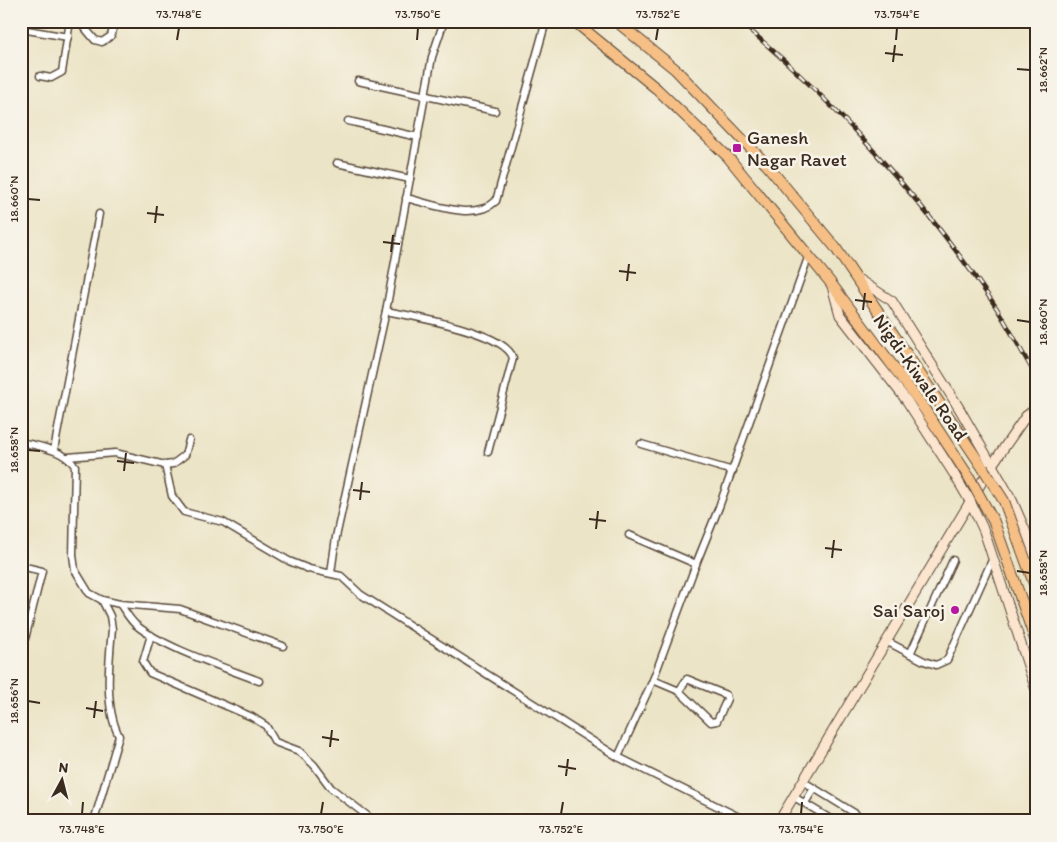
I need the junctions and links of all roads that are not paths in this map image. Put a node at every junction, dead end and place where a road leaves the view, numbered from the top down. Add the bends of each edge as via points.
1 (70, 21) edge
2 (79, 21) edge
3 (115, 21) edge
4 (444, 21) edge
5 (546, 21) edge
6 (574, 21) edge
7 (616, 21) edge
8 (21, 29) edge
9 (68, 37) junction
10 (40, 76) dead end
11 (358, 81) dead end
12 (426, 95) junction
13 (495, 111) dead end
14 (348, 121) dead end
15 (418, 137) junction
16 (337, 163) dead end
17 (410, 179) junction
18 (406, 198) junction
19 (98, 214) dead end
20 (809, 255) junction
21 (853, 276) junction
22 (830, 282) junction
23 (386, 311) junction
24 (1034, 410) dead end
25 (189, 440) dead end
26 (21, 442) edge
27 (641, 444) dead end
28 (54, 450) junction
29 (488, 452) dead end
30 (68, 457) junction
31 (165, 465) junction
32 (992, 465) junction
33 (733, 471) junction
34 (971, 503) junction
35 (629, 535) dead end
36 (993, 558) junction
37 (953, 560) dead end
38 (696, 564) junction
39 (1036, 565) edge
40 (21, 566) edge
41 (331, 573) junction
42 (1036, 589) edge
43 (102, 600) junction
44 (120, 604) junction
45 (151, 635) junction
46 (888, 642) junction
47 (1036, 642) edge
48 (283, 646) dead end
49 (910, 654) junction
50 (21, 655) edge
51 (653, 680) junction
52 (259, 681) dead end
53 (1036, 690) edge
54 (679, 691) junction
55 (618, 757) junction
56 (804, 782) junction
57 (814, 788) junction
58 (794, 796) junction
59 (806, 803) junction
60 (856, 814) dead end
61 (94, 821) edge
62 (374, 821) edge
63 (626, 821) edge
64 (634, 821) edge
65 (747, 821) edge
66 (779, 821) edge
67 (834, 821) edge

1 - 9 street
2 - 3 street via 95,40 102,42 111,36
4 - 12 street via 432,57
5 - 18 street via 496,202 492,206 461,211
6 - 20 main road, Nigdi-Kiwale Road via 657,89 728,157
7 - 21 main road, Nigdi-Kiwale Road via 675,69 766,164 835,247
8 - 9 street
9 - 10 street via 62,72 50,78
11 - 12 street
12 - 13 street
12 - 15 street
14 - 15 street
15 - 17 street
16 - 17 street
17 - 18 street
18 - 23 street
19 - 28 street
20 - 22 main road, Nigdi-Kiwale Road
20 - 33 street
21 - 32 street via 892,301
21 - 42 main road, Nigdi-Kiwale Road, bridge via 934,392 1004,501
22 - 34 street via 840,314 907,401
22 - 47 main road, Nigdi-Kiwale Road, bridge via 919,401 969,477 994,522
23 - 29 street via 476,333 512,353
23 - 41 street via 336,537
24 - 32 street via 1026,416
25 - 31 street via 181,461
26 - 28 street
27 - 33 street
28 - 30 street
30 - 31 street via 115,453
30 - 43 street via 75,466 76,478 72,538 76,570 89,592
31 - 41 street via 172,496 184,512 223,522 289,561
32 - 34 street
32 - 39 street via 1012,500
33 - 38 street
34 - 36 street
34 - 46 street
35 - 38 street
36 - 49 street via 947,660 936,665
36 - 53 street
37 - 49 street
38 - 51 street
40 - 50 street via 42,571
41 - 55 street via 341,576 360,594
43 - 44 street
43 - 61 street via 112,629 110,708 112,723 119,736
44 - 45 street via 134,624
44 - 48 street via 180,609
45 - 52 street
45 - 62 street via 143,662 150,673 252,716 266,726 275,742 299,751 332,788
46 - 49 street
46 - 56 street
51 - 54 street
51 - 55 street
54 - 54 street via 713,722 717,721 727,699 724,693 689,679 684,680
55 - 65 street
56 - 57 street
56 - 58 street
57 - 59 street
57 - 60 street
58 - 59 street
58 - 66 street
59 - 67 street
63 - 64 street

